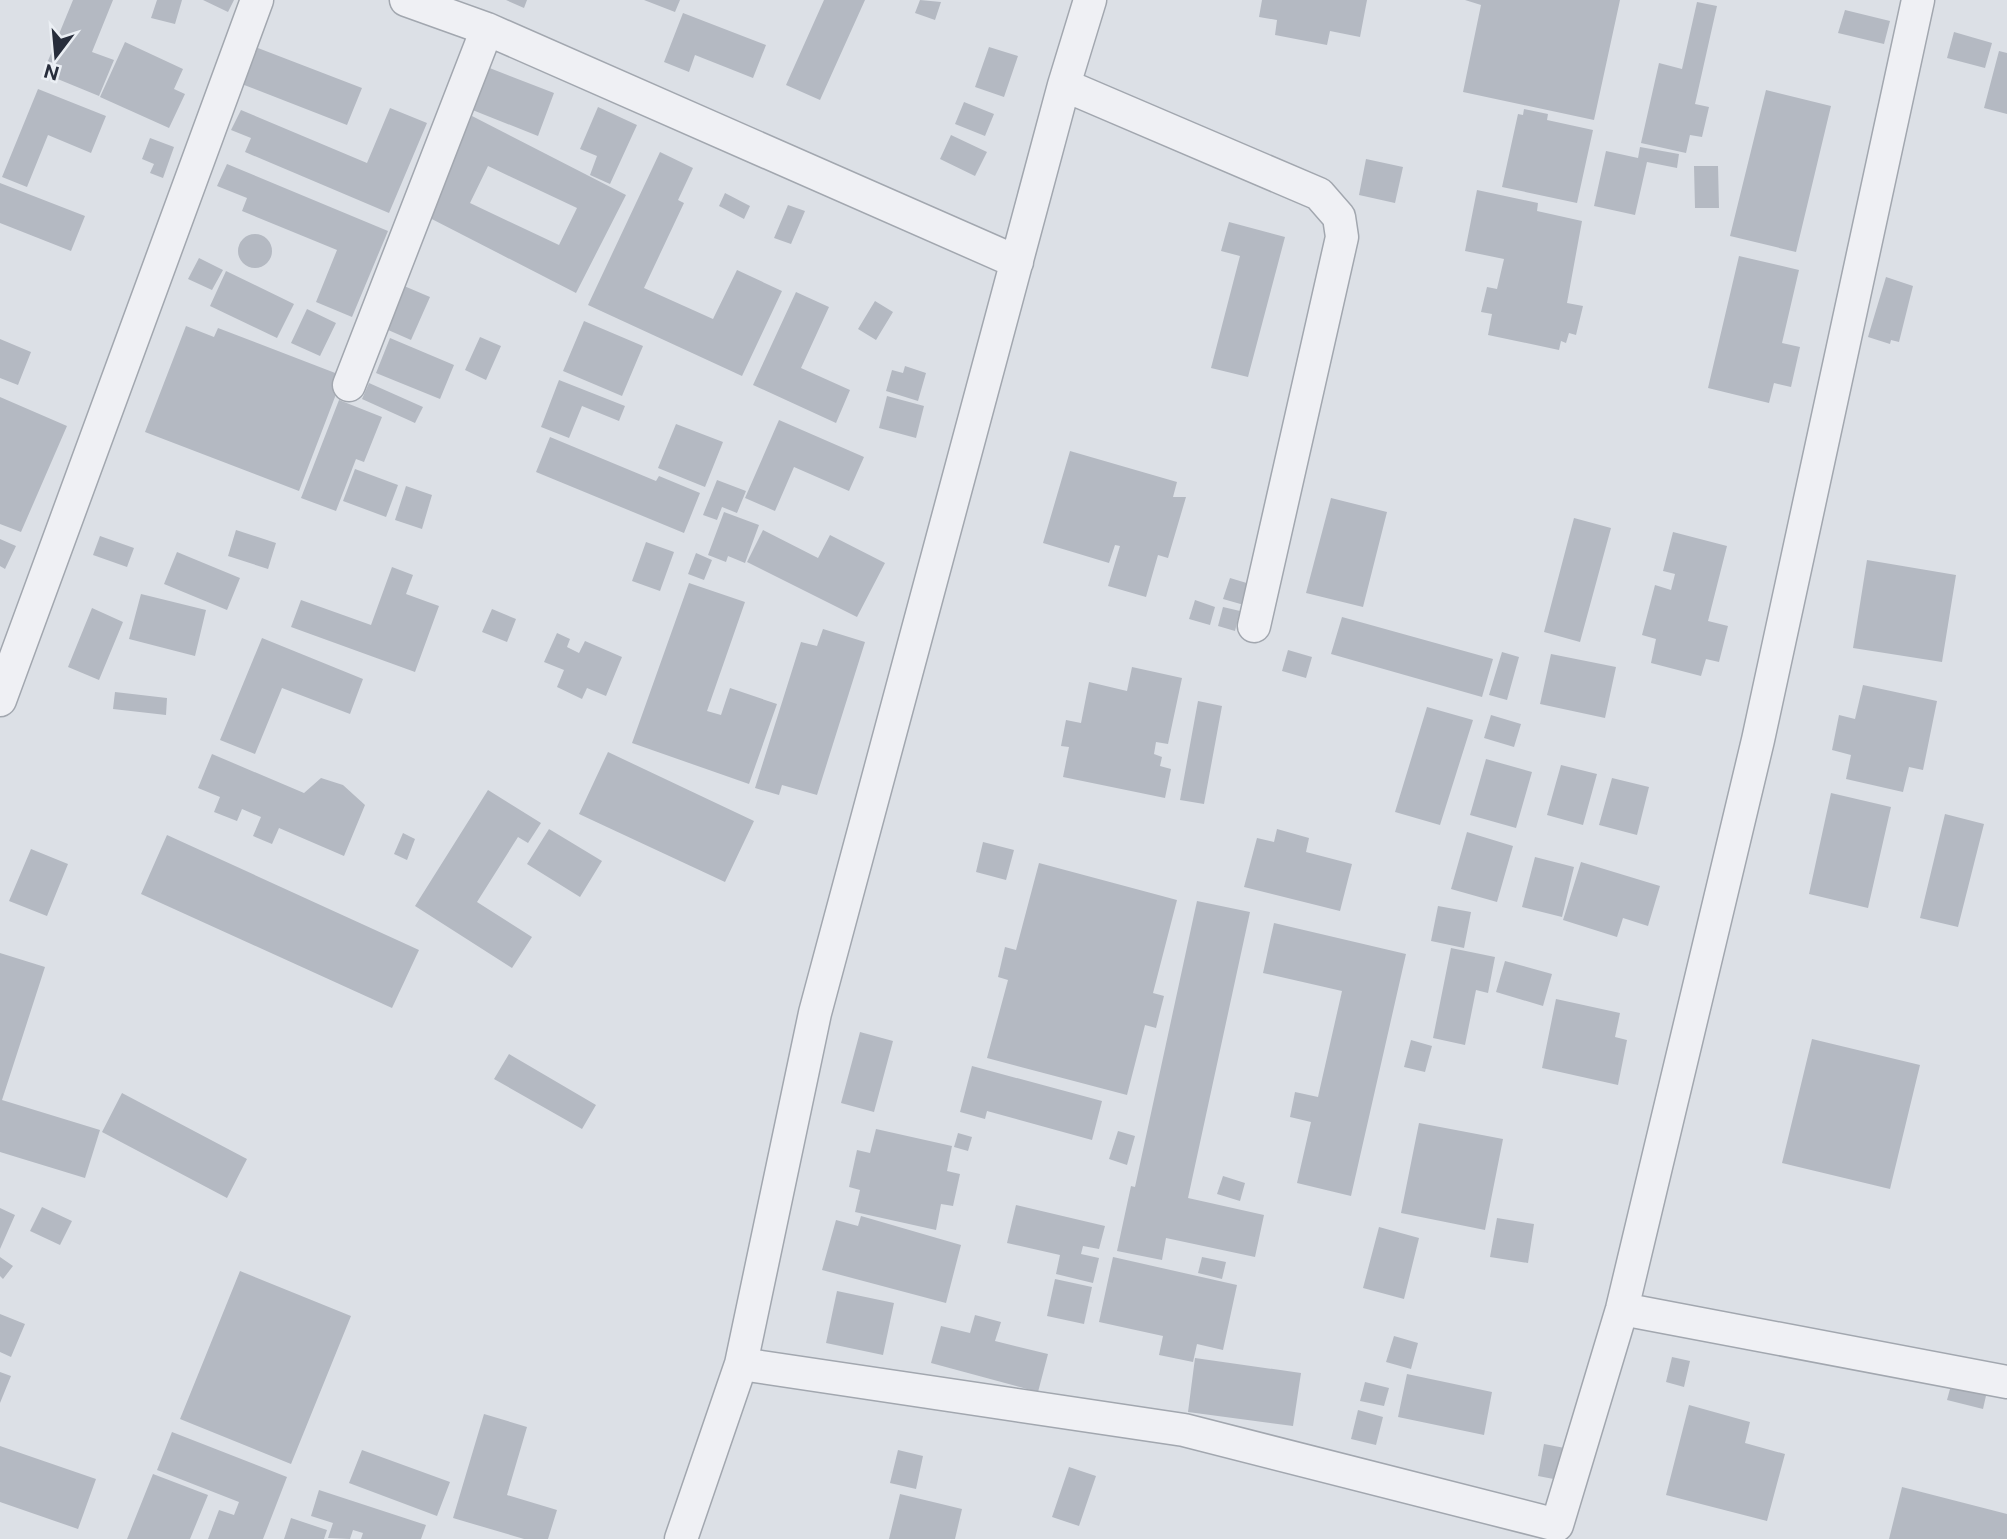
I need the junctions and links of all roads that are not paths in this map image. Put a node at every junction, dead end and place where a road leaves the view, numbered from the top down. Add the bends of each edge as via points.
1 (257, 0) edge
2 (406, 0) edge
3 (1090, 0) edge
4 (1918, 0) edge
5 (487, 29) junction
6 (1064, 85) junction
7 (1017, 261) junction
8 (349, 385) dead end
9 (1254, 626) dead end
10 (0, 700) edge
11 (1622, 1309) junction
12 (741, 1364) junction
13 (2007, 1382) edge
14 (1557, 1532) edge
15 (681, 1539) edge

1 - 10 street
2 - 5 street
3 - 6 street
4 - 11 street via 1758,740
5 - 7 street
5 - 8 street
6 - 7 street
6 - 9 street via 1319,194 1339,217 1342,237
7 - 12 street via 815,1013
11 - 13 street
11 - 14 street
12 - 14 street via 1184,1430
12 - 15 street

